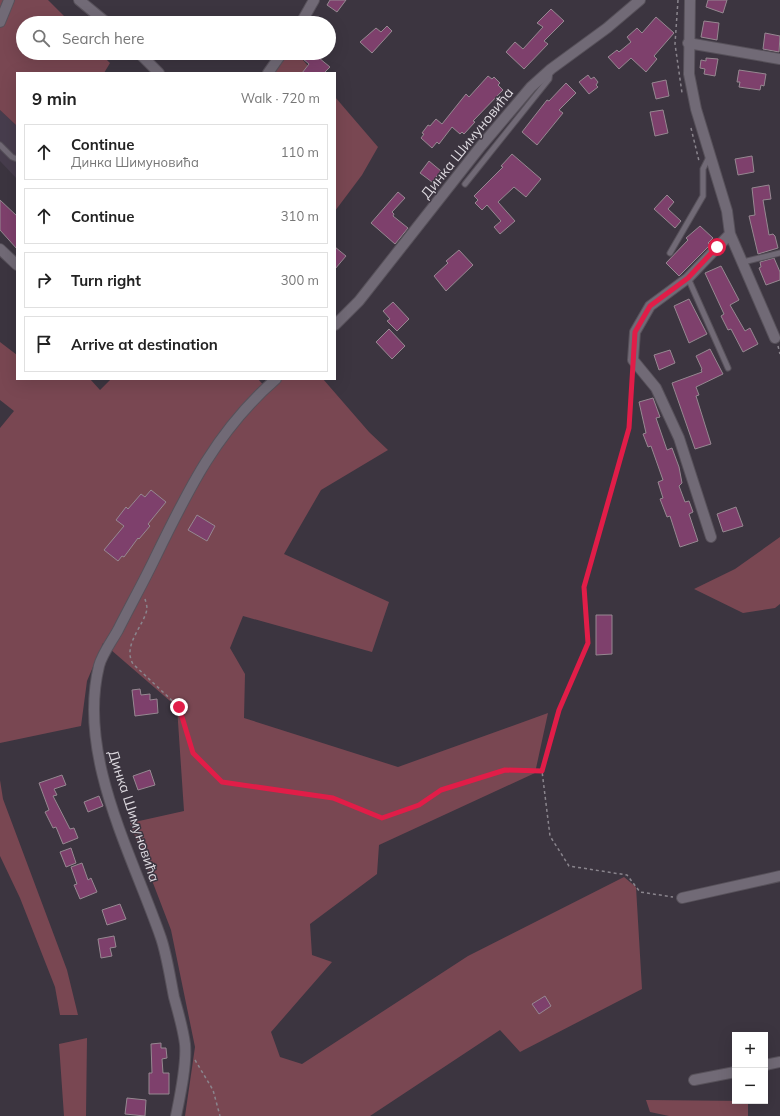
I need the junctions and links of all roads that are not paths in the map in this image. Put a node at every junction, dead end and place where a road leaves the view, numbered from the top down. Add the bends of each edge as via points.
1 (9, 0) edge
2 (79, 0) edge
3 (314, 0) edge
4 (640, 0) edge
5 (690, 0) edge
6 (98, 16) edge
7 (305, 16) edge
8 (0, 22) edge
9 (688, 43) junction
10 (780, 59) edge
11 (146, 60) edge
12 (277, 60) edge
13 (551, 69) junction
14 (158, 72) edge
15 (269, 72) edge
16 (0, 145) edge
17 (710, 154) junction
18 (16, 159) edge
19 (466, 184) dead end
20 (730, 234) junction
21 (0, 249) edge
22 (670, 253) dead end
23 (780, 253) edge
24 (743, 262) junction
25 (16, 264) edge
26 (688, 278) junction
27 (336, 324) edge
28 (775, 338) dead end
29 (728, 368) dead end
30 (275, 380) edge
31 (711, 537) dead end
32 (780, 876) edge
33 (682, 898) road end
34 (780, 1062) edge
35 (768, 1064) edge
36 (732, 1073) edge
37 (694, 1080) dead end
38 (176, 1116) edge

1 - 8 street
2 - 6 street
3 - 7 street
4 - 13 street, Динка Шимуновића
5 - 9 street
9 - 10 street
9 - 17 street via 689,74 696,109
11 - 14 street
12 - 15 street
13 - 19 lane via 549,79
13 - 27 street, Динка Шимуновића via 509,111 359,301
16 - 18 lane
17 - 20 street via 727,211
17 - 22 lane via 703,169 703,196
20 - 24 street
20 - 26 street
21 - 25 street
23 - 24 lane
24 - 28 street
26 - 29 lane
26 - 31 street via 650,306 635,332 633,360 656,388 679,438
30 - 38 street, Динка Шимуновића via 258,394 231,424 205,460 99,664 93,700 94,731 102,771 125,845 161,939 185,1045
32 - 33 street
34 - 35 street
36 - 37 street

